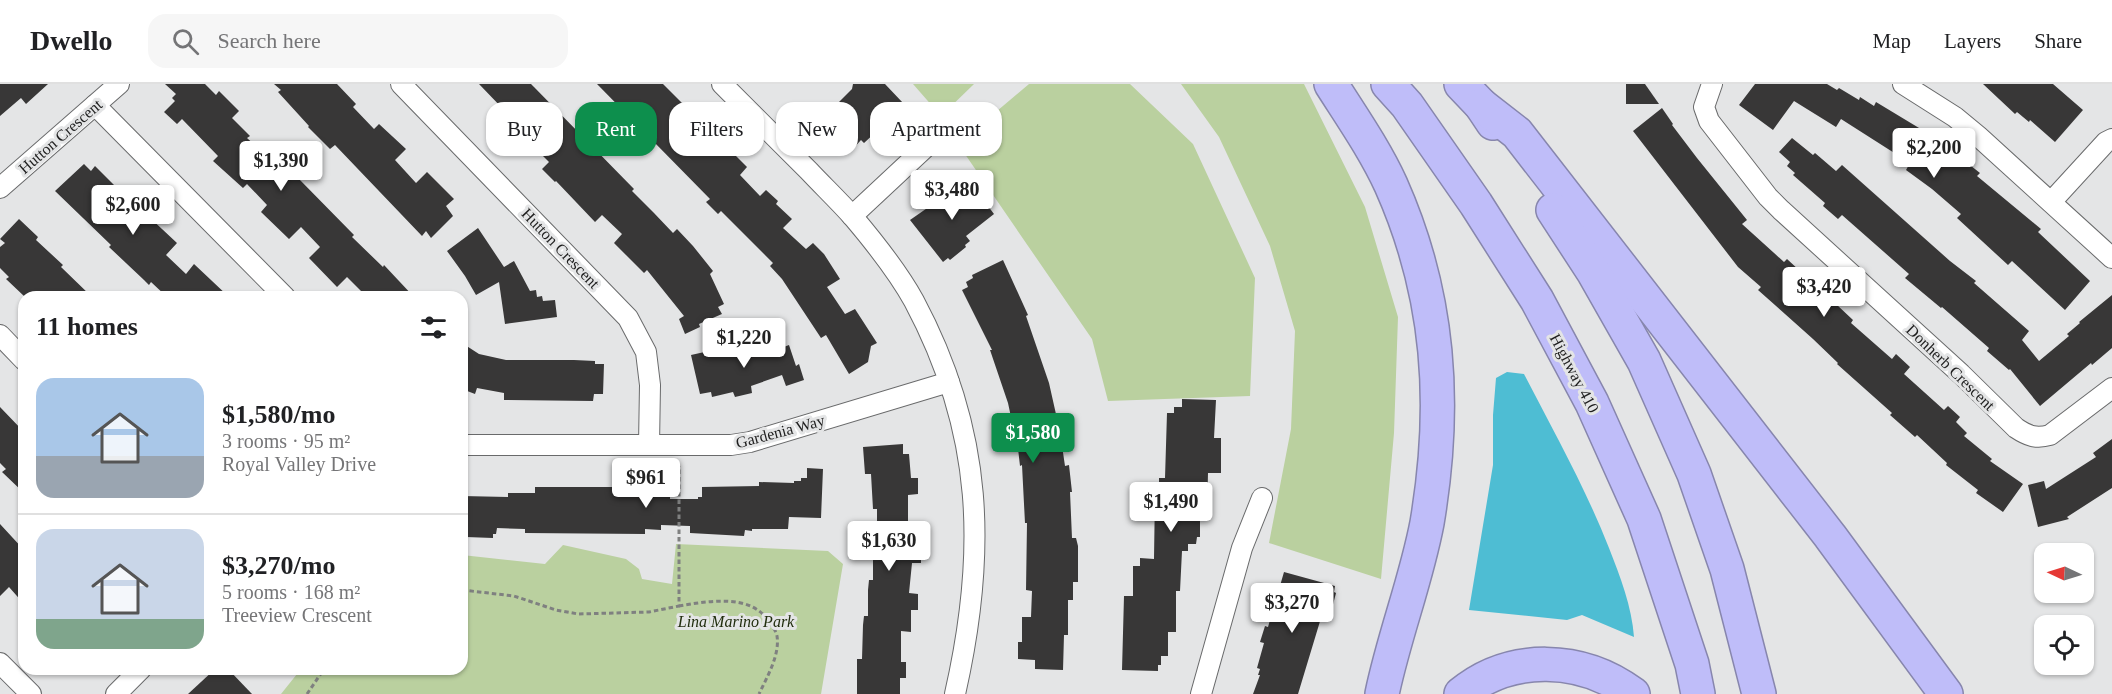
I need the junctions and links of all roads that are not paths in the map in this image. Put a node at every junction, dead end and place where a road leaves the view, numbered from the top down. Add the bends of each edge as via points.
1 (120, 84) edge
2 (401, 84) edge
3 (722, 84) edge
4 (1331, 84) edge
5 (1388, 84) edge
6 (1712, 84) edge
7 (1903, 84) edge
8 (1471, 95) edge
9 (95, 105) junction
10 (2112, 139) edge
11 (916, 156) edge
12 (0, 188) edge
13 (2051, 202) junction
14 (852, 216) junction
15 (2112, 258) edge
16 (279, 291) edge
17 (0, 335) edge
18 (18, 354) edge
19 (949, 382) junction
20 (2112, 388) edge
21 (468, 445) edge
22 (649, 445) junction
23 (1262, 498) dead end
24 (0, 663) edge
25 (135, 675) edge
26 (31, 694) edge
27 (116, 694) edge
28 (955, 694) edge
29 (1200, 694) edge
30 (1382, 694) edge
31 (1461, 694) edge
32 (1633, 694) edge
33 (1698, 694) edge
34 (1759, 694) edge
35 (1946, 694) edge

1 - 9 street, Hutton Crescent
2 - 22 street, Hutton Crescent via 628,318 646,352
3 - 14 street
4 - 30 highway via 1391,184 1412,243 1435,338 1438,392 1426,524
5 - 33 highway, Highway 410 via 1476,204 1537,300 1592,403 1644,519 1692,664
6 - 20 street, Donherb Crescent via 1704,106 1709,121 1768,197 2026,436 2050,435
7 - 13 street via 1955,117
8 - 34 highway via 1541,191 1644,361 1694,474 1727,569
8 - 35 highway via 1517,133 1830,536
9 - 12 street, Hutton Crescent
9 - 16 street
10 - 13 street
11 - 14 street
13 - 15 street
14 - 19 street via 914,300
17 - 18 street
19 - 22 street, Gardenia Way via 750,442
19 - 28 street via 970,466 976,542 970,614
21 - 22 street, Gardenia Way
23 - 29 street via 1242,548
24 - 26 street
25 - 27 street
31 - 32 highway via 1485,678 1532,664 1564,664 1591,671

